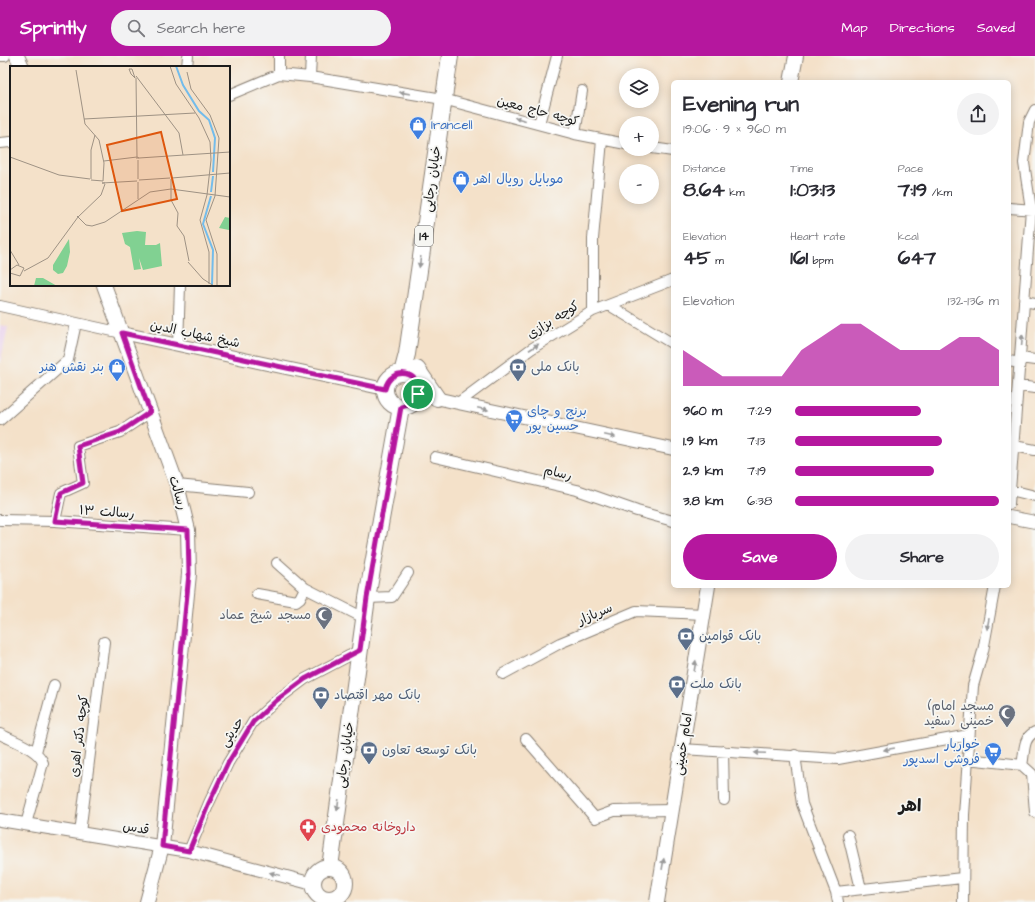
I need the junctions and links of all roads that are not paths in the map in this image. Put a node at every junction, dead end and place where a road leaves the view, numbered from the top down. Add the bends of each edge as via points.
1 (0, 56) edge
2 (5, 56) edge
3 (17, 56) edge
4 (188, 56) edge
5 (279, 56) edge
6 (312, 56) edge
7 (450, 56) edge
8 (557, 56) edge
9 (796, 56) edge
10 (22, 66) edge
11 (187, 66) edge
12 (279, 74) junction
13 (310, 77) junction
14 (792, 80) edge
15 (582, 91) dead end
16 (230, 95) edge
17 (443, 99) junction
18 (1035, 110) edge
19 (539, 124) junction
20 (574, 134) junction
21 (602, 140) junction
22 (10, 142) edge
23 (619, 143) edge
24 (0, 144) edge
25 (659, 149) edge
26 (671, 151) edge
27 (1011, 208) edge
28 (1033, 210) edge
29 (671, 281) edge
30 (104, 286) edge
31 (180, 286) edge
32 (1024, 301) junction
33 (1035, 303) edge
34 (609, 305) junction
35 (0, 306) edge
36 (593, 311) junction
37 (76, 323) junction
38 (122, 333) junction
39 (671, 343) edge
40 (178, 345) junction
41 (407, 354) junction
42 (1035, 360) edge
43 (1011, 361) edge
44 (1020, 361) junction
45 (402, 373) junction
46 (1018, 386) junction
47 (1035, 388) edge
48 (385, 389) junction
49 (418, 394) junction
50 (437, 398) junction
51 (458, 403) junction
52 (401, 407) junction
53 (150, 412) junction
54 (1013, 415) edge
55 (0, 420) edge
56 (1014, 446) junction
57 (671, 449) edge
58 (1035, 450) edge
59 (435, 457) dead end
60 (177, 486) junction
61 (1011, 490) joint
62 (248, 492) dead end
63 (1035, 496) edge
64 (1011, 517) edge
65 (0, 520) edge
66 (671, 520) edge
67 (55, 521) junction
68 (1035, 522) edge
69 (188, 530) junction
70 (277, 564) dead end
71 (408, 574) dead end
72 (305, 588) junction
73 (708, 588) edge
74 (995, 588) edge
75 (256, 594) dead end
76 (367, 598) junction
77 (704, 614) junction
78 (364, 618) junction
79 (104, 642) dead end
80 (360, 650) junction
81 (503, 674) dead end
82 (54, 685) dead end
83 (1035, 732) edge
84 (0, 734) edge
85 (968, 735) junction
86 (526, 739) dead end
87 (682, 749) junction
88 (723, 751) junction
89 (36, 752) junction
90 (795, 755) junction
91 (967, 759) junction
92 (1022, 765) junction
93 (724, 800) dead end
94 (672, 810) junction
95 (1035, 812) edge
96 (0, 820) edge
97 (26, 824) junction
98 (80, 833) junction
99 (848, 835) dead end
100 (162, 846) junction
101 (189, 851) junction
102 (330, 867) junction
103 (962, 878) junction
104 (313, 884) junction
105 (861, 889) junction
106 (837, 897) edge
107 (325, 901) edge
108 (147, 902) edge
109 (657, 902) edge
110 (963, 902) edge

1 - 2 street
3 - 10 main road
4 - 11 street
5 - 12 street
6 - 13 street
7 - 17 main road, خیابان رجایی
8 - 19 street
9 - 14 main road
12 - 13 street, کوچه حاج معین
12 - 16 street
17 -> 13 street, کوچه حاج معین
15 - 20 street
19 -> 17 street, کوچه حاج معین
17 -> 41 main road, خیابان رجایی / 14
18 - 28 street via 1029,122 1024,163
19 - 20 street, کوچه حاج معین
20 - 21 street, کوچه حاج معین
21 - 23 street, کوچه حاج معین
21 - 36 street via 593,239
22 - 24 street
25 - 26 street
27 - 28 street
28 - 32 street
29 - 34 street, کوچه بزازی
30 - 38 main road, رسالت
31 - 40 street
32 - 33 street
44 -> 32 street
34 - 36 street, کوچه بزازی
34 - 39 street
35 - 37 street, شیخ شهاب الدین
51 -> 36 street, کوچه بزازی via 531,349
37 - 38 street, شیخ شهاب الدین
37 - 55 street via 68,360
38 - 40 street, شیخ شهاب الدین
38 - 53 main road, رسالت
40 - 48 street, شیخ شهاب الدین
41 - 45 main road, خیابان رجایی / 14
41 - 50 main road
42 - 44 street
43 - 44 street
44 - 46 street
45 - 48 main road via 390,378
45 - 49 main road via 414,378
46 - 47 street
46 - 54 street
48 - 52 main road via 390,401
49 - 50 street
49 - 52 main road via 408,406
50 - 51 street
51 -> 57 street
52 - 76 main road, خیابان رجایی
53 - 60 main road, رسالت
53 - 67 street via 120,432 78,446 83,483 61,493
54 - 56 street
56 - 58 street
56 - 61 street
59 - 66 street, رسام via 577,490 637,511
60 - 62 street
60 - 69 main road, رسالت
61 - 63 street
64 - 68 street
65 - 67 street, رسالت ۱۳
67 - 69 street, رسالت ۱۳
69 - 100 main road, رسالت via 189,574
70 - 72 street
71 - 76 street via 392,597
72 - 75 street via 296,600
72 - 78 street
73 - 77 main road, امام خمینی
74 -> 85 street via 983,651 973,686
76 - 78 main road, خیابان رجایی
77 - 81 street, سربازار via 636,611 560,643
87 -> 77 main road, امام خمینی
78 - 80 main road, خیابان رجایی
79 - 98 street, کوچه دکتر اهری
80 - 101 street, حدیثی via 305,679 253,722 228,763
80 -> 102 main road, خیابان رجایی
82 - 89 street
83 - 92 street via 1024,744
84 - 89 street
85 -> 90 street via 838,759
85 - 91 street
86 - 94 street via 595,818 614,811
87 - 88 street
87 - 94 main road, امام خمینی
90 -> 88 street
88 - 93 street
89 - 97 street via 43,763
90 - 106 street via 802,804
91 - 92 street
91 - 103 street
92 - 95 street via 1032,774
109 -> 94 main road, امام خمینی
96 - 97 street, قدس
97 - 98 street, قدس
98 - 100 street, قدس
99 - 105 street
100 - 101 street, قدس
100 - 108 main road, رسالت
104 -> 101 street, قدس
102 - 104 main road via 320,870 313,878
102 - 107 main road via 343,875 345,886 340,895
103 - 105 street
103 - 110 street
104 - 107 main road via 316,894
105 - 106 street

